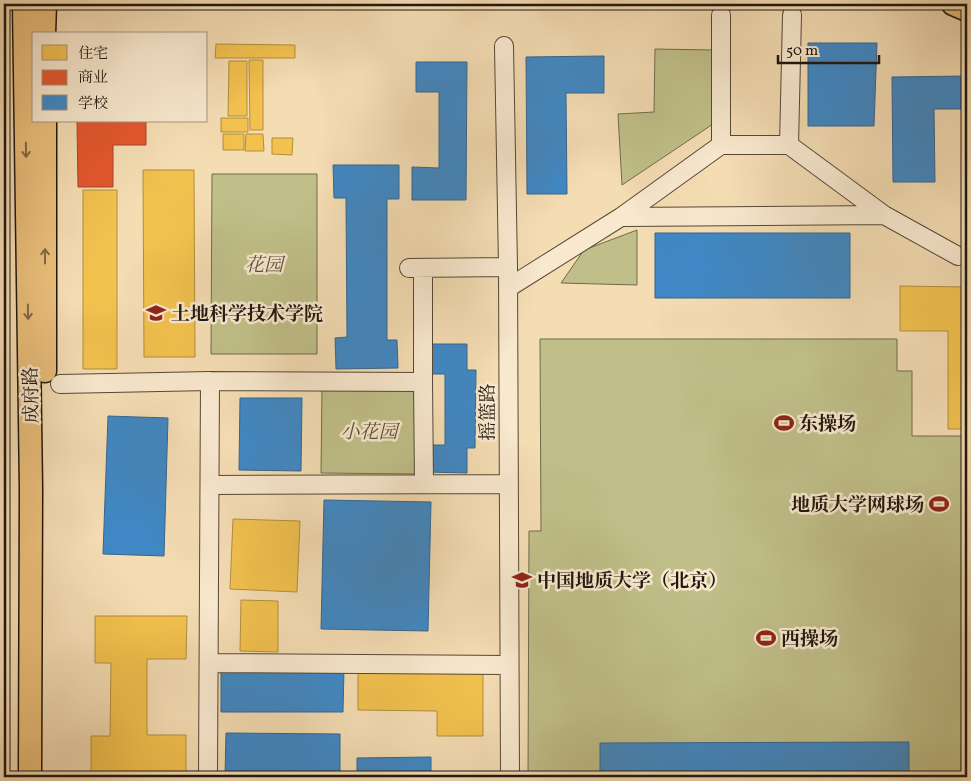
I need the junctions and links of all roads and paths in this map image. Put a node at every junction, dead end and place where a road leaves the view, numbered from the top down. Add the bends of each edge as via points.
1 (953, 4) edge
2 (967, 10) edge
3 (36, 13) edge
4 (721, 15) dead end
5 (792, 15) dead end
6 (36, 32) edge
7 (504, 46) dead end
8 (35, 122) edge
9 (45, 122) edge
10 (721, 145) junction
11 (789, 145) junction
12 (884, 215) junction
13 (621, 217) junction
14 (958, 256) dead end
15 (508, 266) junction
16 (508, 288) junction
17 (210, 381) junction
18 (423, 382) junction
19 (60, 384) dead end
20 (424, 484) junction
21 (508, 484) junction
22 (211, 486) junction
23 (209, 663) junction
24 (509, 665) junction
25 (30, 777) edge
26 (44, 777) edge
27 (208, 777) edge
28 (510, 777) edge

1 - 2 main road
3 -> 6 main road, 成府路
4 - 10 street
5 - 11 street
7 - 15 street, 摇篮路
8 -> 25 main road, 成府路
26 -> 9 main road, 成府路
10 - 11 street
10 - 13 street
11 - 12 street
12 - 13 street
12 - 14 street
13 - 16 street
15 - 16 street, 摇篮路
15 - 18 street via 416,268
16 - 21 street, 摇篮路
17 - 18 street
17 - 19 street
17 - 22 street
18 - 20 street
20 - 21 street
20 - 22 street
21 - 24 street, 摇篮路
22 - 23 street
23 - 24 street
23 - 27 street
24 - 28 street, 摇篮路

